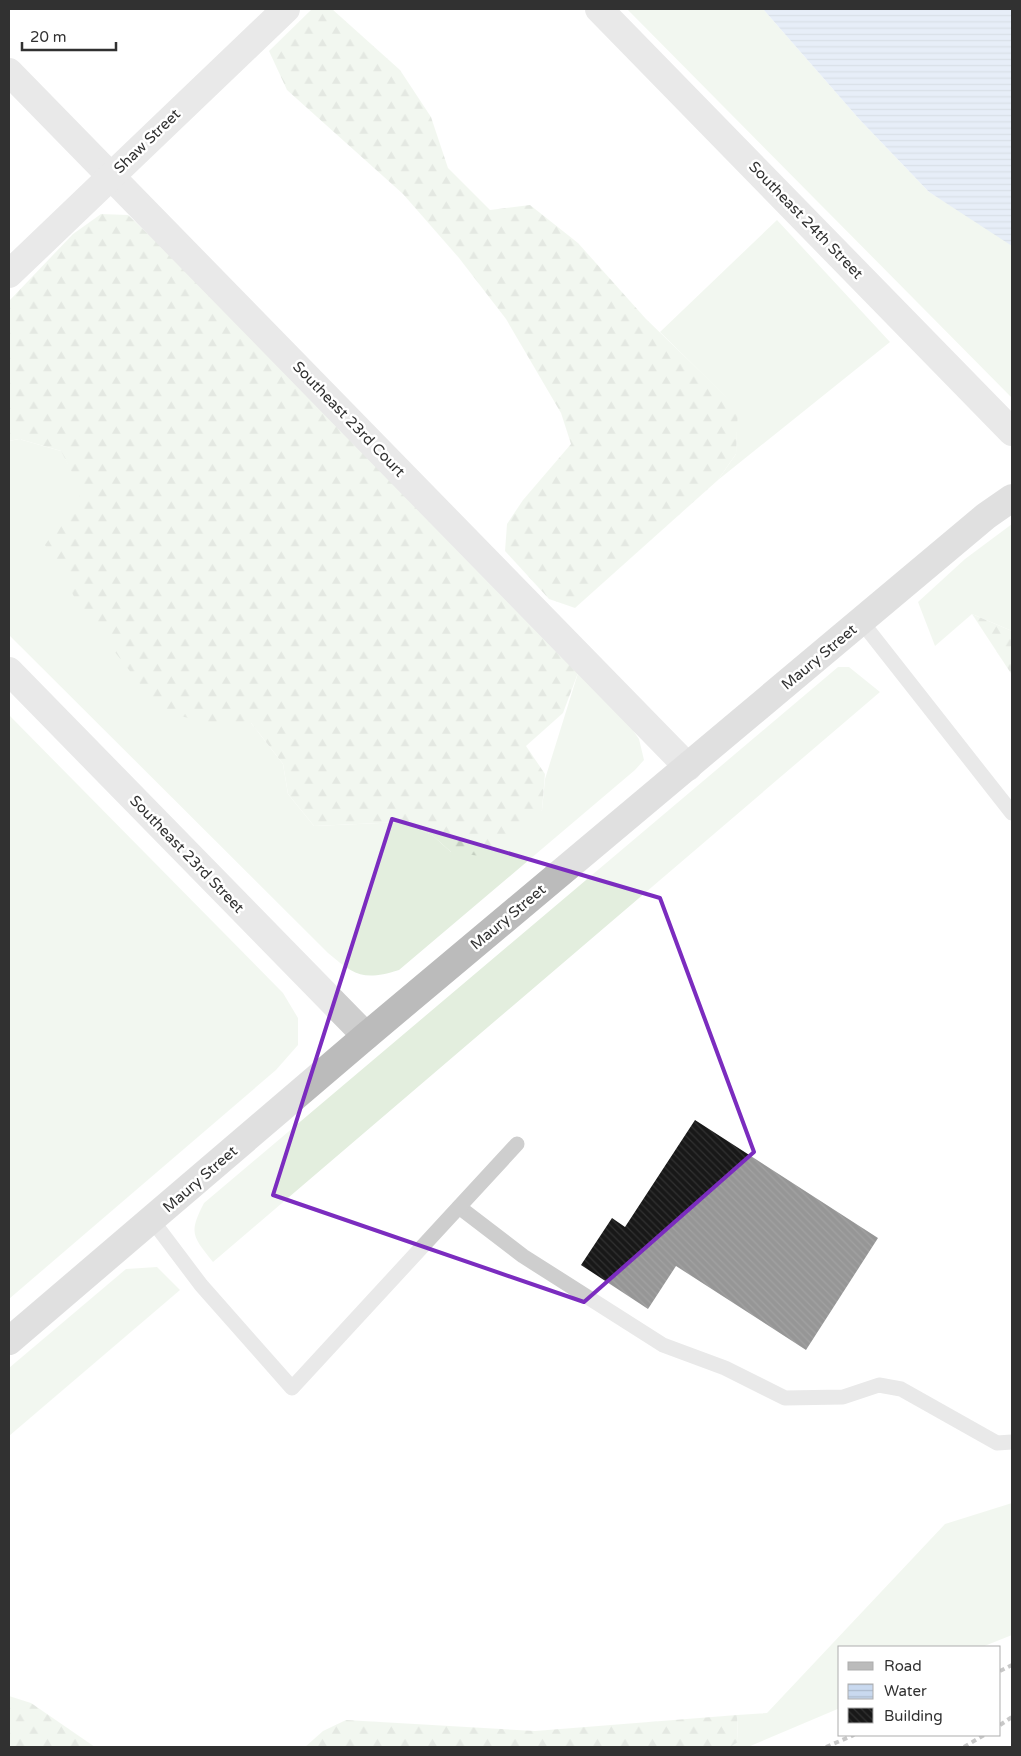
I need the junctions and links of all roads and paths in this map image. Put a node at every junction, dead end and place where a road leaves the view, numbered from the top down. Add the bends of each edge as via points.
1 (286, 9) edge
2 (599, 9) edge
3 (9, 72) edge
4 (112, 176) junction
5 (9, 274) edge
6 (1012, 432) edge
7 (1012, 498) edge
8 (861, 621) junction
9 (9, 671) edge
10 (688, 767) junction
11 (1012, 813) edge
12 (366, 1036) junction
13 (516, 1144) dead end
14 (459, 1207) junction
15 (152, 1220) junction
16 (9, 1341) edge
17 (1012, 1442) edge

1 - 4 street, Shaw Street
2 - 6 street, Southeast 24th Street
3 - 4 street, Southeast 23rd Court
4 - 5 street, Shaw Street
4 - 10 street, Southeast 23rd Court
7 - 8 main road, Maury Street
8 - 10 main road, Maury Street
8 - 11 lane
9 - 12 street, Southeast 23rd Street
10 - 12 main road, Maury Street
12 - 15 main road, Maury Street
13 - 14 lane
14 - 15 lane via 292,1388 201,1285
14 - 17 lane via 523,1256 664,1346 726,1368 784,1398 843,1398 879,1385 901,1389 997,1442
15 - 16 main road, Maury Street

